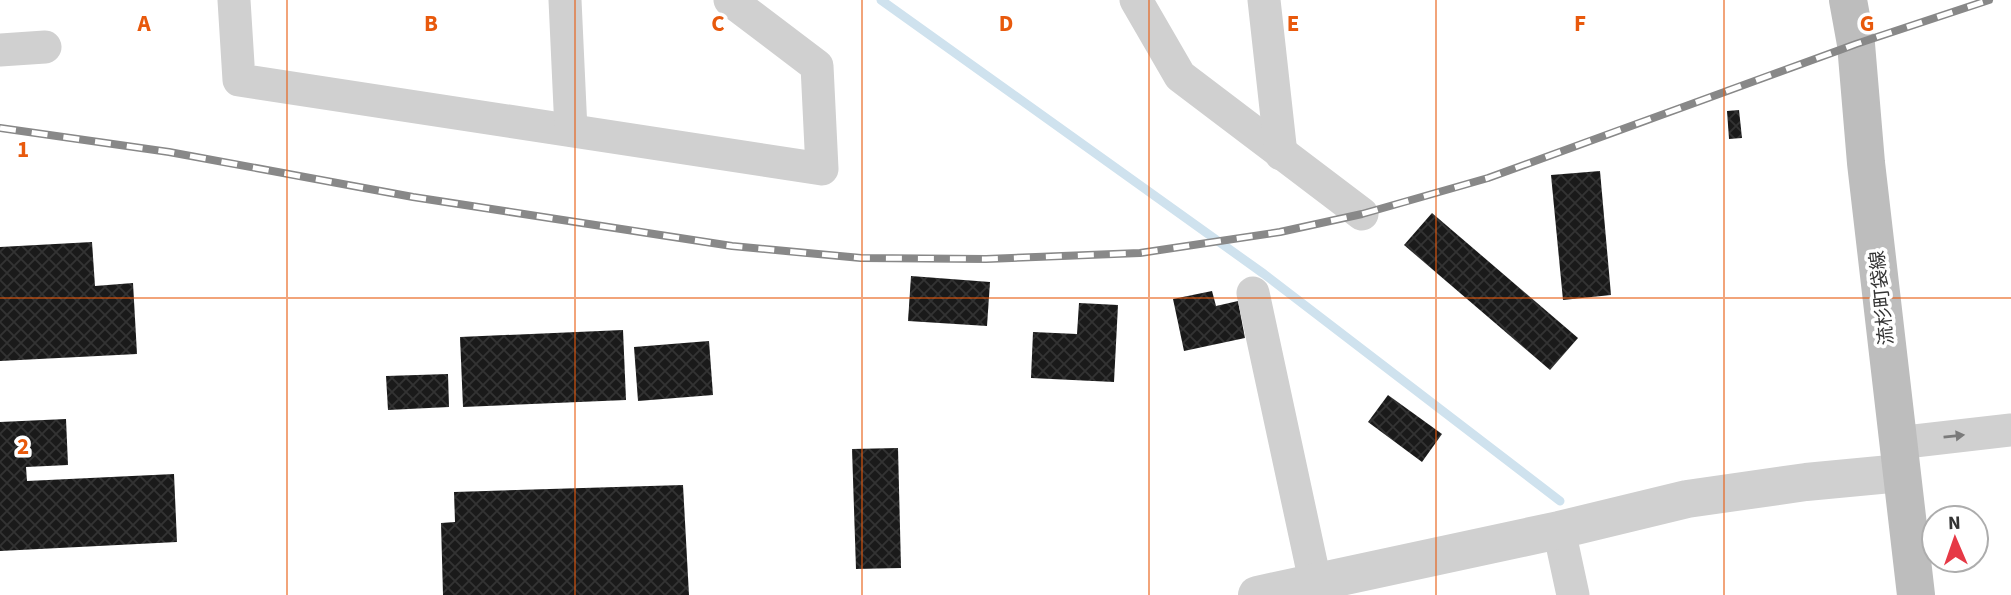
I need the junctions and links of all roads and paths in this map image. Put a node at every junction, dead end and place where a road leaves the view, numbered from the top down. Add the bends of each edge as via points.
1 (234, 0) edge
2 (565, 0) edge
3 (730, 0) edge
4 (1136, 0) edge
5 (1264, 0) edge
6 (1848, 0) edge
7 (45, 47) dead end
8 (0, 50) edge
9 (571, 130) junction
10 (1281, 153) junction
11 (1362, 214) dead end
12 (1254, 293) dead end
13 (2011, 430) edge
14 (1899, 458) junction
15 (1559, 530) junction
16 (1317, 589) edge
17 (1257, 595) edge
18 (1573, 595) edge
19 (1916, 595) edge

1 - 9 street via 239,80
2 - 9 street
3 - 9 street via 817,66 822,169
4 - 10 street via 1180,76
5 - 10 street
6 - 14 main road, 流杉町袋線
7 - 8 street
10 - 11 street
12 - 16 street
14 -> 13 street
14 - 15 street via 1806,482 1687,499
14 - 19 main road, 流杉町袋線
15 - 16 street
15 - 18 street
16 - 17 street

